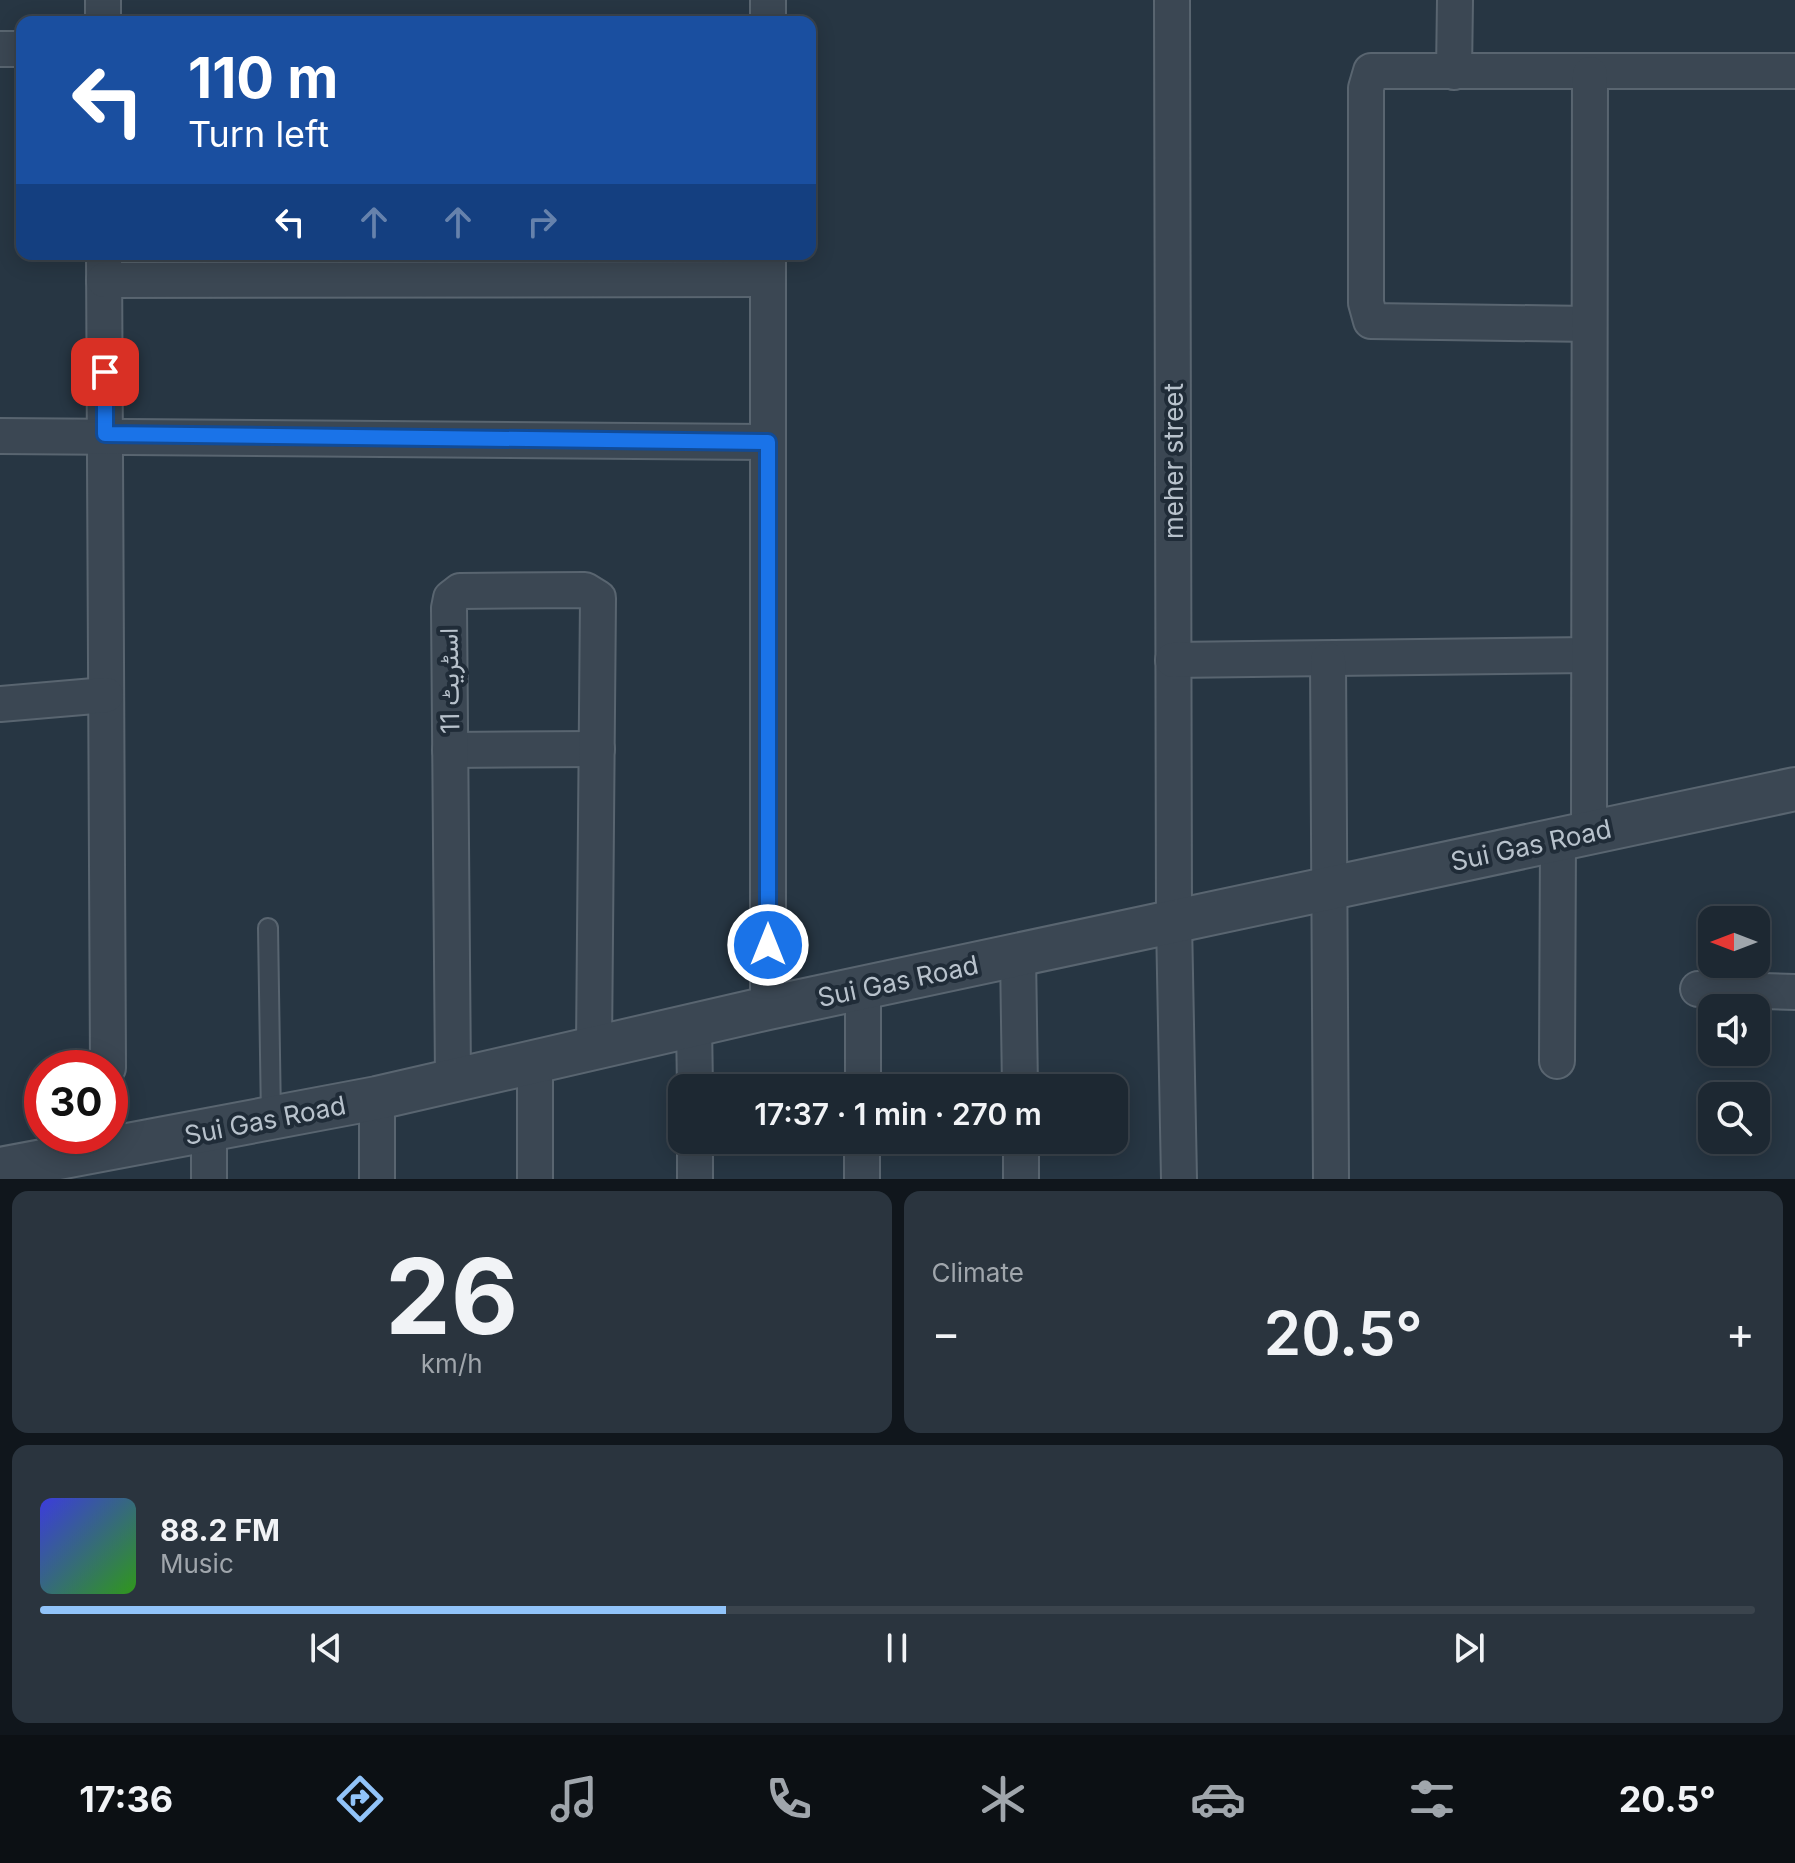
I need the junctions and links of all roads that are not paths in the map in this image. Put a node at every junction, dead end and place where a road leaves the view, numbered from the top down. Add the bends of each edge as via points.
1 (1172, 0) edge
2 (1455, 0) edge
3 (1795, 71) edge
4 (1454, 72) junction
5 (1590, 74) junction
6 (768, 266) edge
7 (104, 267) edge
8 (1589, 324) junction
9 (105, 434) junction
10 (0, 436) edge
11 (768, 442) junction
12 (1589, 655) junction
13 (1173, 660) junction
14 (1328, 660) junction
15 (106, 695) junction
16 (0, 704) edge
17 (597, 749) junction
18 (450, 750) junction
19 (1795, 789) edge
20 (1574, 836) junction
21 (1330, 889) junction
22 (1174, 922) junction
23 (268, 928) dead end
24 (1018, 955) junction
25 (863, 988) junction
26 (1698, 989) dead end
27 (1795, 992) edge
28 (768, 1008) junction
29 (694, 1025) junction
30 (594, 1047) junction
31 (108, 1050) edge
32 (535, 1060) junction
33 (1557, 1061) dead end
34 (695, 1074) edge
35 (863, 1074) edge
36 (1020, 1074) edge
37 (453, 1078) junction
38 (377, 1098) junction
39 (271, 1117) junction
40 (209, 1131) junction
41 (128, 1140) edge
42 (60, 1154) edge
43 (695, 1154) edge
44 (862, 1154) edge
45 (1021, 1154) edge
46 (0, 1169) edge
47 (209, 1179) edge
48 (377, 1179) edge
49 (535, 1179) edge
50 (695, 1179) edge
51 (862, 1179) edge
52 (1021, 1179) edge
53 (1179, 1179) edge
54 (1331, 1179) edge

1 - 13 street, meher street
2 - 4 street
3 - 5 street
4 - 5 street
4 - 8 street via 1371,71 1366,88 1366,303 1371,321
5 - 8 street
6 - 7 street
6 - 11 street
7 - 9 street
8 - 12 street
9 - 10 street
9 - 11 street
9 - 15 street
11 - 28 street
12 - 14 street
12 - 20 street
13 - 14 street
13 - 22 street, meher street
14 - 21 street
15 - 16 street
15 - 31 street
17 - 18 street
17 - 18 street, اسٹریٹ 11 via 598,598 585,590 460,591 451,598
17 - 30 street, اسٹریٹ 11
18 - 37 street, اسٹریٹ 11
19 - 20 street, Sui Gas Road
20 - 21 street, Sui Gas Road
20 - 33 street
21 - 22 street, Sui Gas Road
21 - 54 street
22 - 24 street, Sui Gas Road
22 - 53 street, meher street
23 - 39 lane
24 - 25 street, Sui Gas Road
24 - 36 street
25 - 28 street, Sui Gas Road
25 - 35 street
26 - 27 street
28 - 29 street, Sui Gas Road
29 - 30 street, Sui Gas Road
29 - 34 street
30 - 32 street, Sui Gas Road
32 - 37 street, Sui Gas Road
32 - 49 street
37 - 38 street, Sui Gas Road
38 - 39 street, Sui Gas Road
38 - 48 street
39 - 40 street, Sui Gas Road
40 - 41 street, Sui Gas Road
40 - 47 street
42 - 46 street, Sui Gas Road
43 - 50 street
44 - 51 street
45 - 52 street

